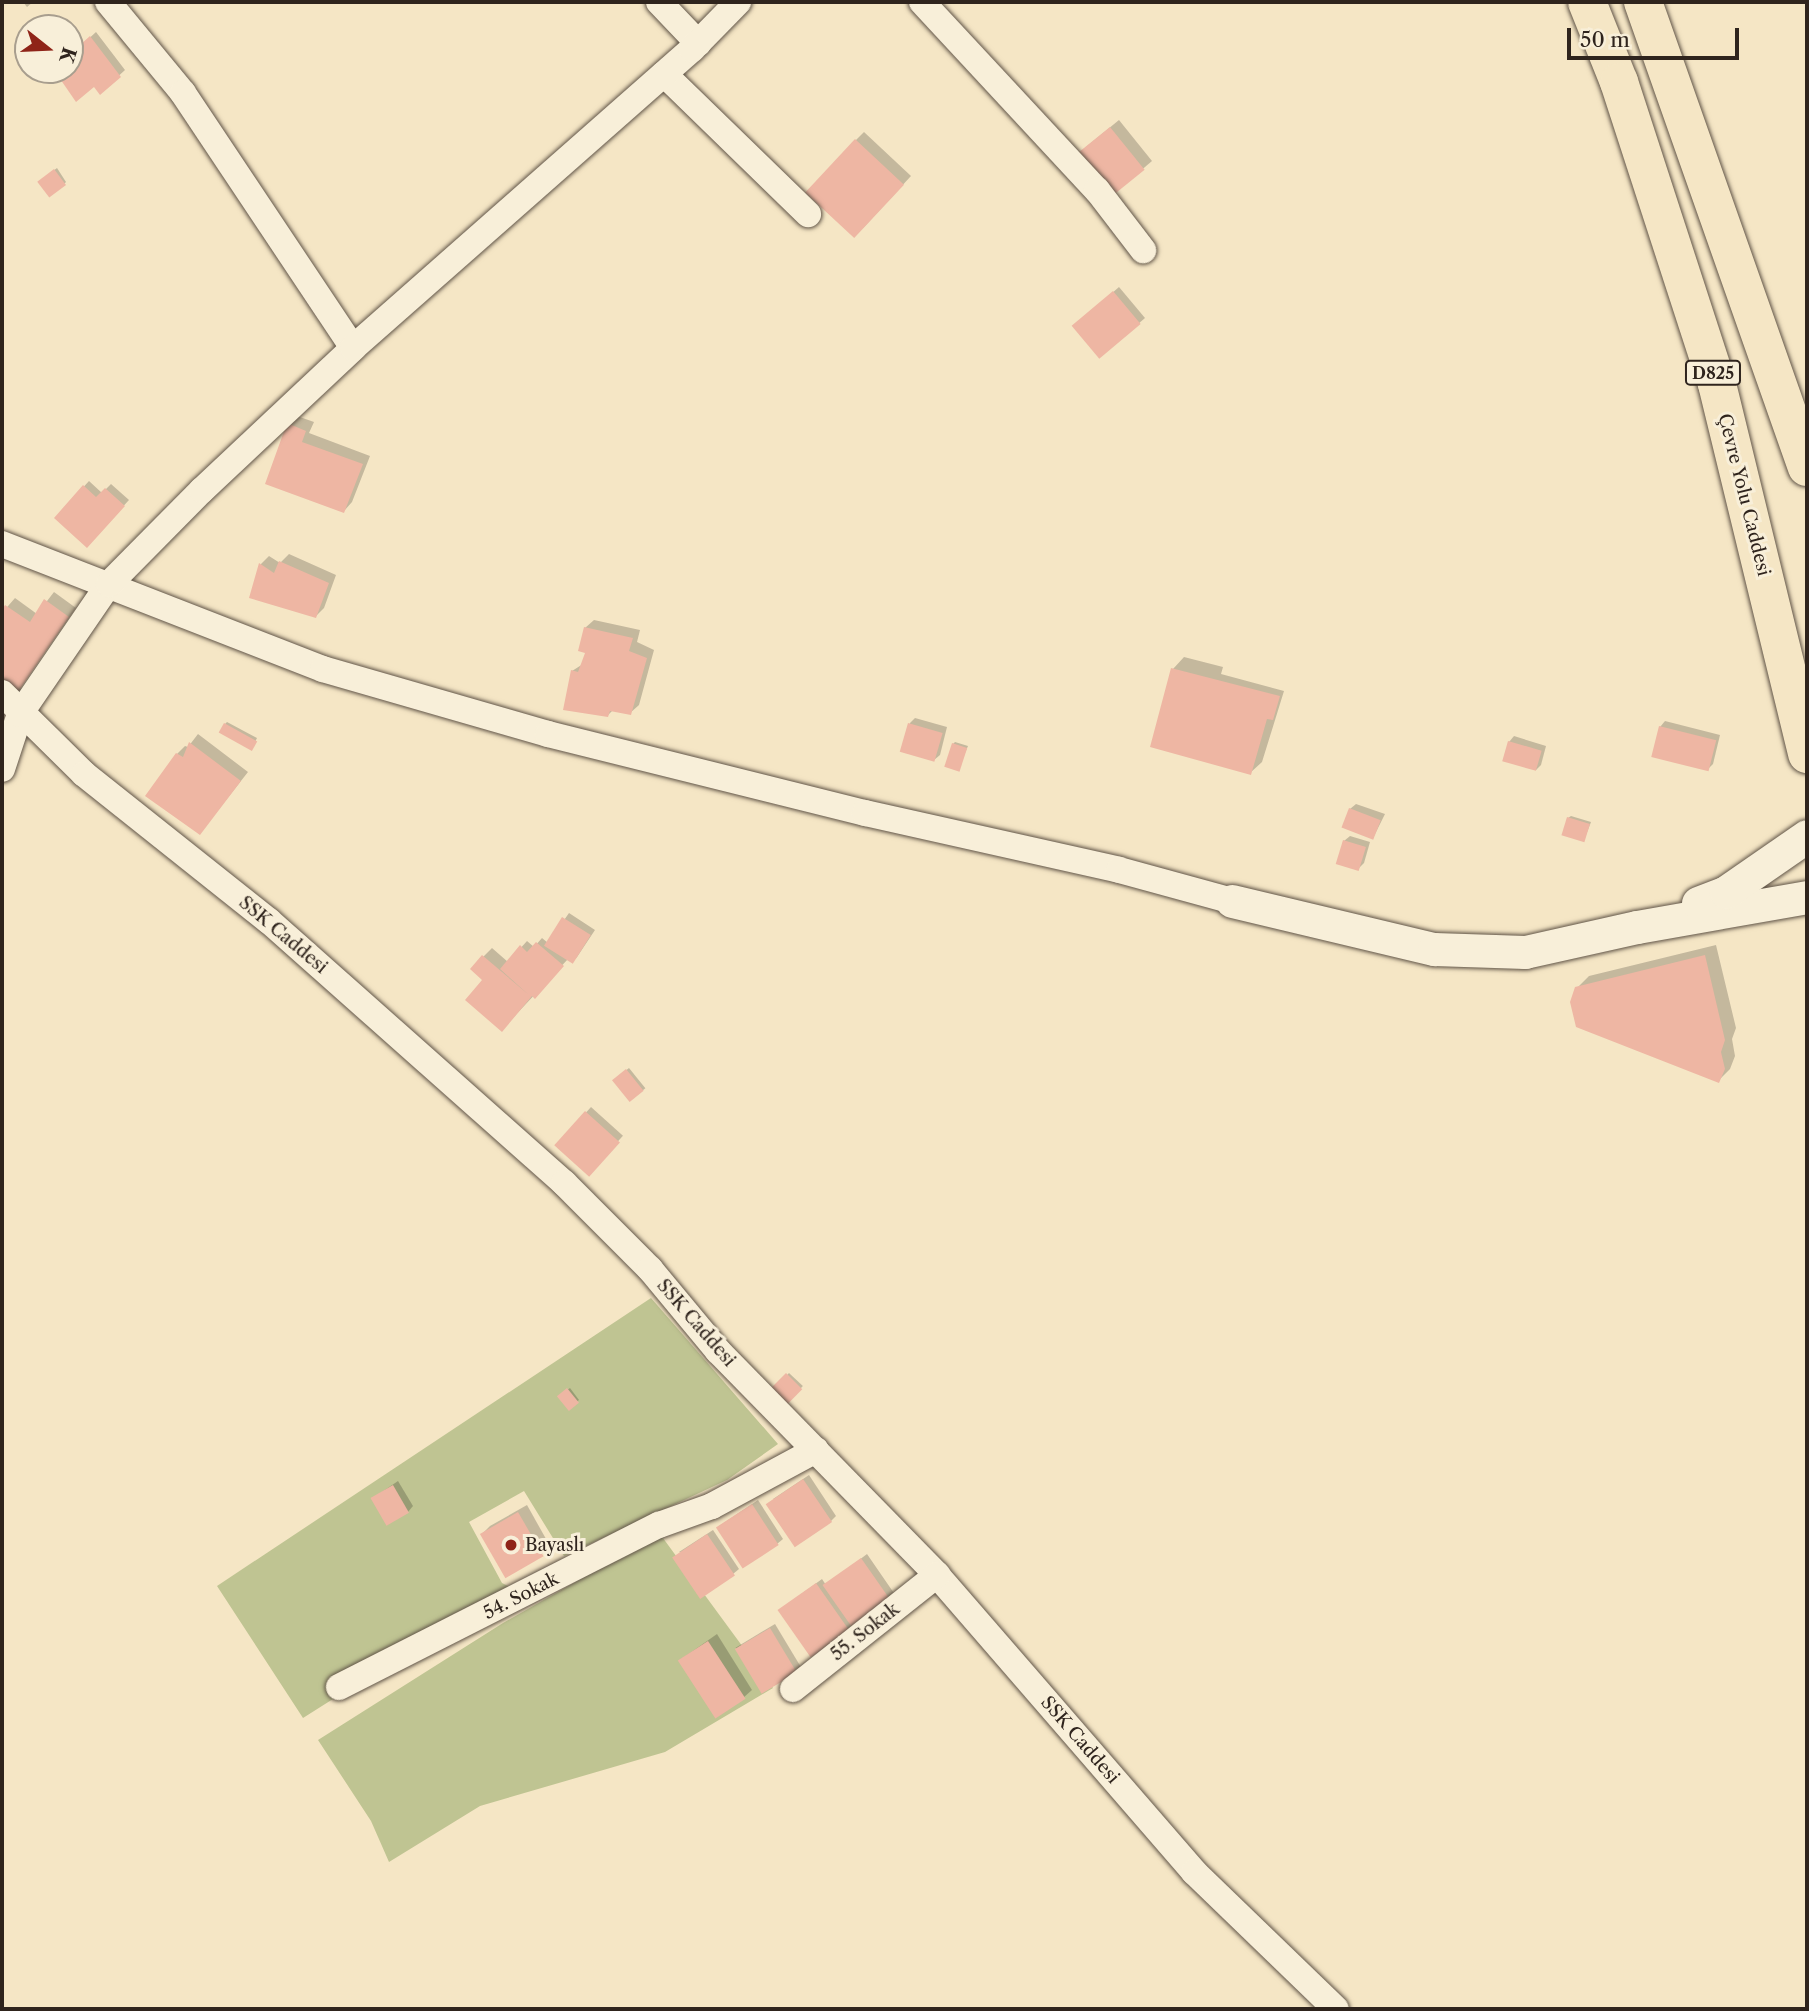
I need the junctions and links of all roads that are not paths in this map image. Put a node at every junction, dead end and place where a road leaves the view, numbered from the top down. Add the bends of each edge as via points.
1 (108, 2) edge
2 (659, 2) edge
3 (738, 2) edge
4 (922, 2) edge
5 (1587, 2) edge
6 (1643, 2) edge
7 (698, 43) junction
8 (664, 74) junction
9 (808, 214) dead end
10 (1143, 250) dead end
11 (353, 348) junction
12 (1807, 467) edge
13 (2, 544) edge
14 (109, 584) junction
15 (2, 692) edge
16 (20, 715) junction
17 (1807, 754) edge
18 (2, 769) edge
19 (1807, 836) edge
20 (1807, 897) edge
21 (1232, 901) joint
22 (1637, 927) junction
23 (816, 1450) junction
24 (937, 1575) junction
25 (339, 1687) dead end
26 (793, 1689) dead end
27 (1336, 2009) edge

1 - 11 street via 183,93
2 - 7 street
3 - 7 street
4 - 10 street via 1097,190
5 - 17 highway, Çevre Yolu Caddesi / D825 via 1619,82 1717,384
6 - 12 highway, D825
7 - 8 street
8 - 9 street
8 - 11 street
11 - 14 street
13 - 14 street
14 - 16 street
14 - 21 street via 323,669 548,734
15 - 16 street, SSK Caddesi
16 - 18 street
16 - 23 street, SSK Caddesi via 83,774 269,921 525,1146 650,1269 718,1352
19 - 22 street via 1726,892
20 - 22 street
21 - 22 street via 1434,949 1525,952
23 - 24 street, SSK Caddesi
23 - 25 street, 54. Sokak via 712,1506 659,1525
24 - 26 street, 55. Sokak
24 - 27 street, SSK Caddesi via 1194,1872

